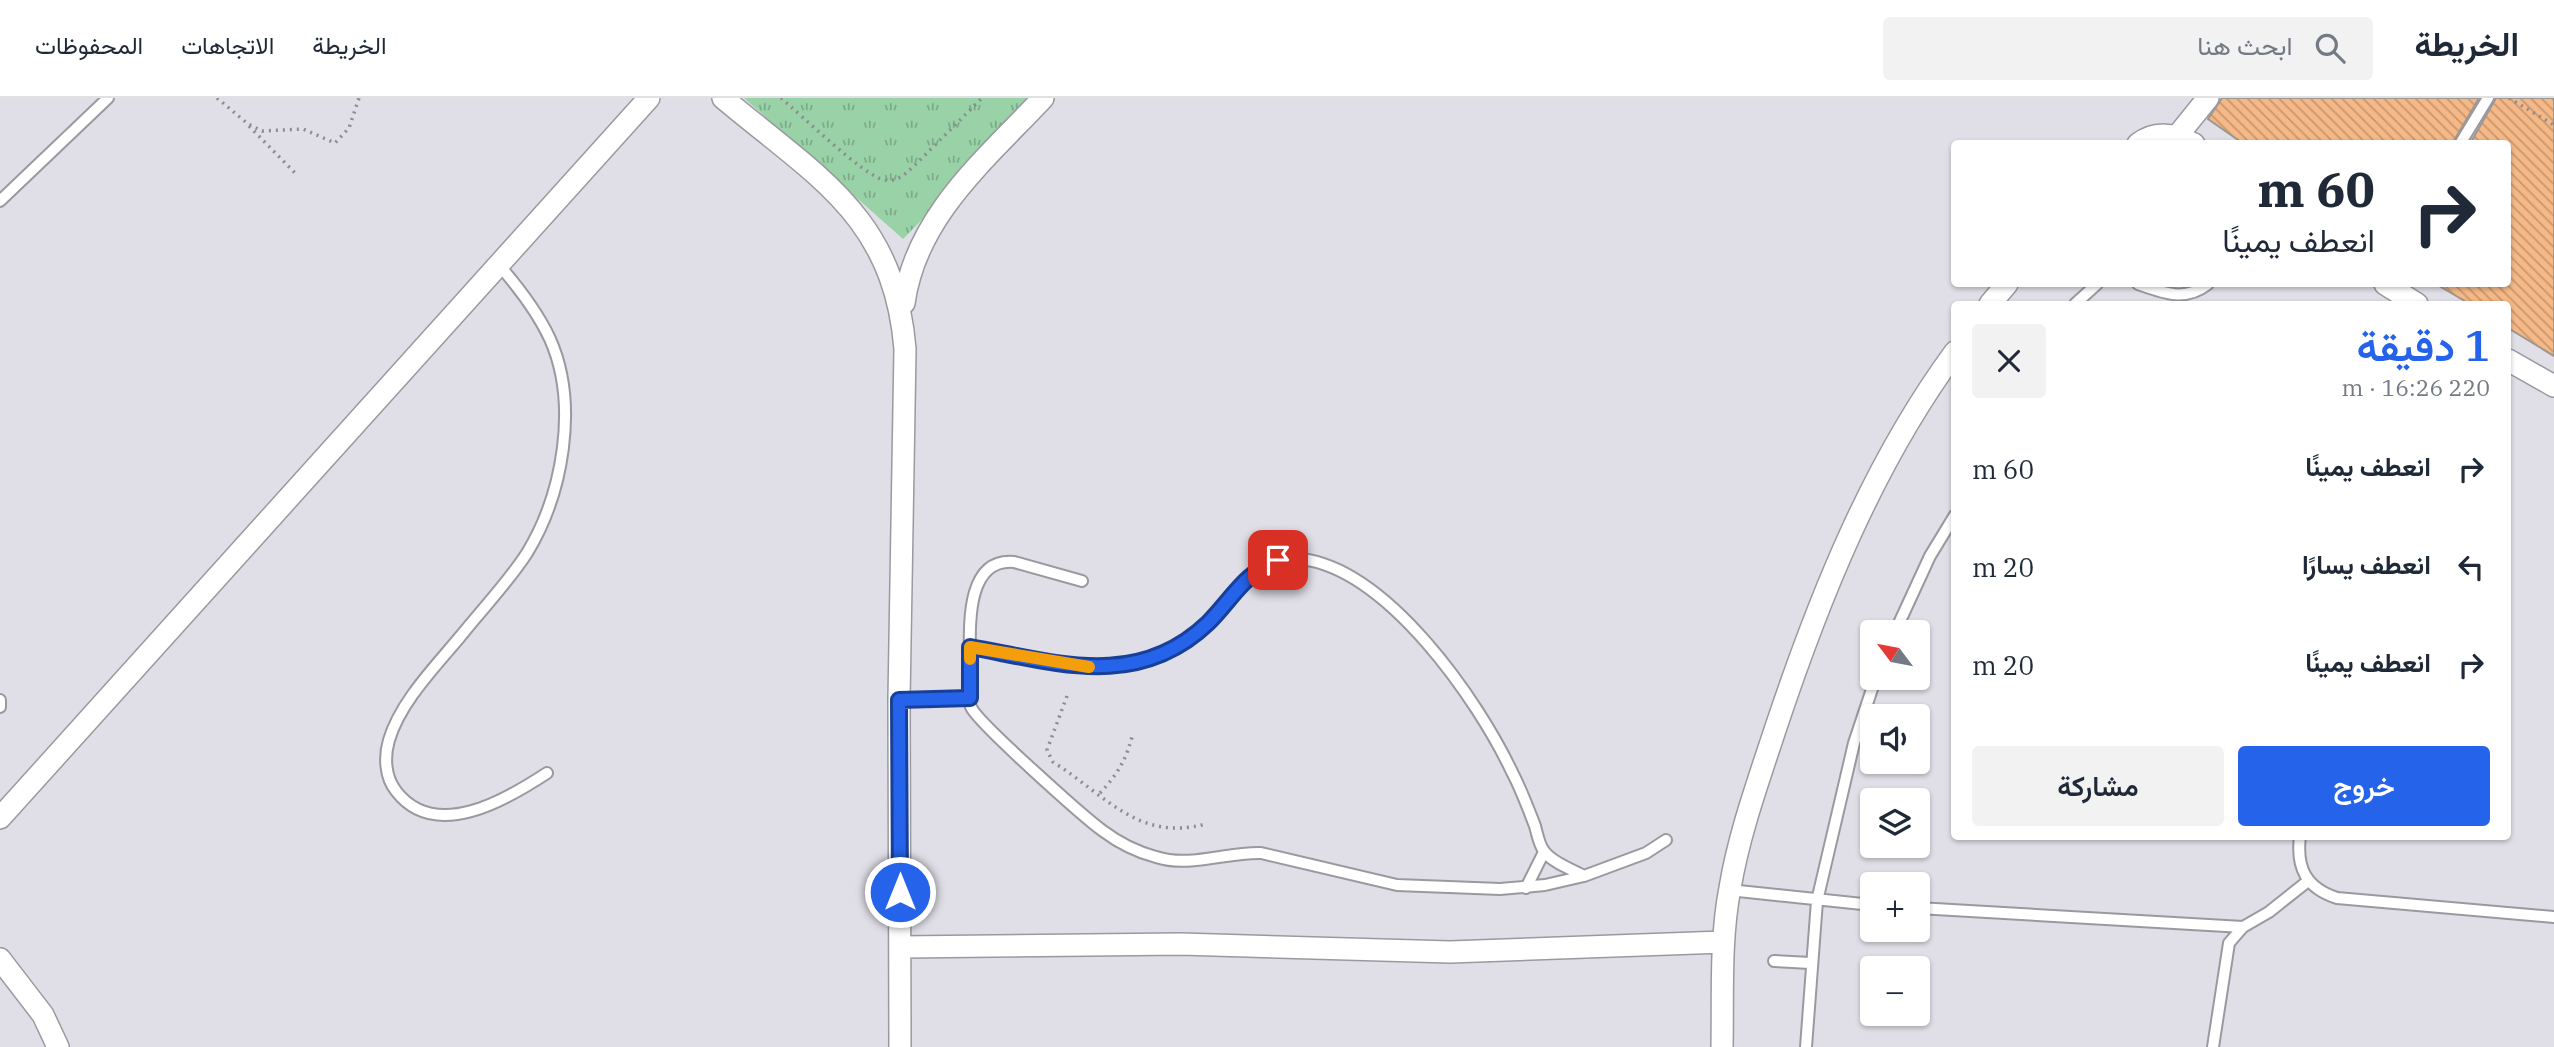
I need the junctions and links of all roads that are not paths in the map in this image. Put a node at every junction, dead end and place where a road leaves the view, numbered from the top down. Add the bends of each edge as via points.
1 (108, 98) edge
2 (649, 98) edge
3 (723, 98) edge
4 (1043, 98) edge
5 (2208, 98) edge
6 (2487, 98) edge
7 (2186, 139) edge
8 (2146, 140) edge
9 (2462, 140) edge
10 (0, 201) edge
11 (499, 265) junction
12 (2093, 287) edge
13 (2147, 287) edge
14 (2204, 287) edge
15 (2390, 287) edge
16 (2078, 301) edge
17 (2412, 301) edge
18 (902, 314) junction
19 (1951, 358) edge
20 (2511, 362) edge
21 (2554, 386) edge
22 (1951, 522) edge
23 (1082, 581) dead end
24 (1901, 620) edge
25 (970, 647) junction
26 (1872, 690) edge
27 (970, 698) junction
28 (0, 699) edge
29 (899, 700) junction
30 (0, 707) edge
31 (547, 773) dead end
32 (0, 818) edge
33 (1666, 840) dead end
34 (2301, 840) edge
35 (1544, 852) junction
36 (1584, 876) junction
37 (2308, 881) junction
38 (1525, 888) junction
39 (1729, 890) junction
40 (1817, 901) junction
41 (1860, 904) edge
42 (1930, 909) edge
43 (2554, 917) edge
44 (2243, 927) junction
45 (1723, 942) junction
46 (901, 947) junction
47 (0, 959) edge
48 (1774, 961) dead end
49 (1810, 963) junction
50 (58, 1047) edge
51 (901, 1047) edge
52 (1722, 1047) edge
53 (1806, 1047) edge
54 (2213, 1047) edge

1 - 10 lane
2 - 11 street
3 - 18 street via 860,218 894,280
4 - 18 street via 934,218 907,280
5 - 7 street
6 - 9 lane
7 - 8 street via 2159,134
11 - 31 lane via 535,309 561,376 565,411 556,484 526,554 424,681 397,722 385,754 386,770 392,786 415,809 448,815 493,804
11 - 32 street
12 - 16 lane
13 - 14 lane via 2183,295
15 - 17 street
18 - 29 street
19 - 39 street via 1852,528 1808,630 1749,808
20 - 21 street
22 - 24 lane
23 - 25 lane via 1014,562 992,565 975,596
25 - 27 lane
25 - 35 lane via 1087,667 1119,667 1144,661 1190,638 1258,568 1300,558 1322,563 1368,589 1409,623 1444,663 1470,697 1512,772
26 - 40 lane via 1854,743
27 - 29 lane
27 - 38 lane via 971,707 988,728 1101,830 1157,858 1181,862 1261,853 1397,885
28 - 30 lane
29 - 46 street
33 - 36 lane via 1646,853
34 - 37 lane via 2300,866
35 - 36 lane
35 - 38 lane
36 - 38 lane
37 - 43 lane via 2337,898
37 - 44 lane
39 - 40 lane
39 - 45 street
40 - 41 lane
40 - 49 lane
42 - 44 lane
44 - 54 lane via 2225,955
45 - 46 street via 1450,951 1181,944
45 - 52 street
46 - 51 street
47 - 50 street via 43,1015
48 - 49 lane
49 - 53 lane

